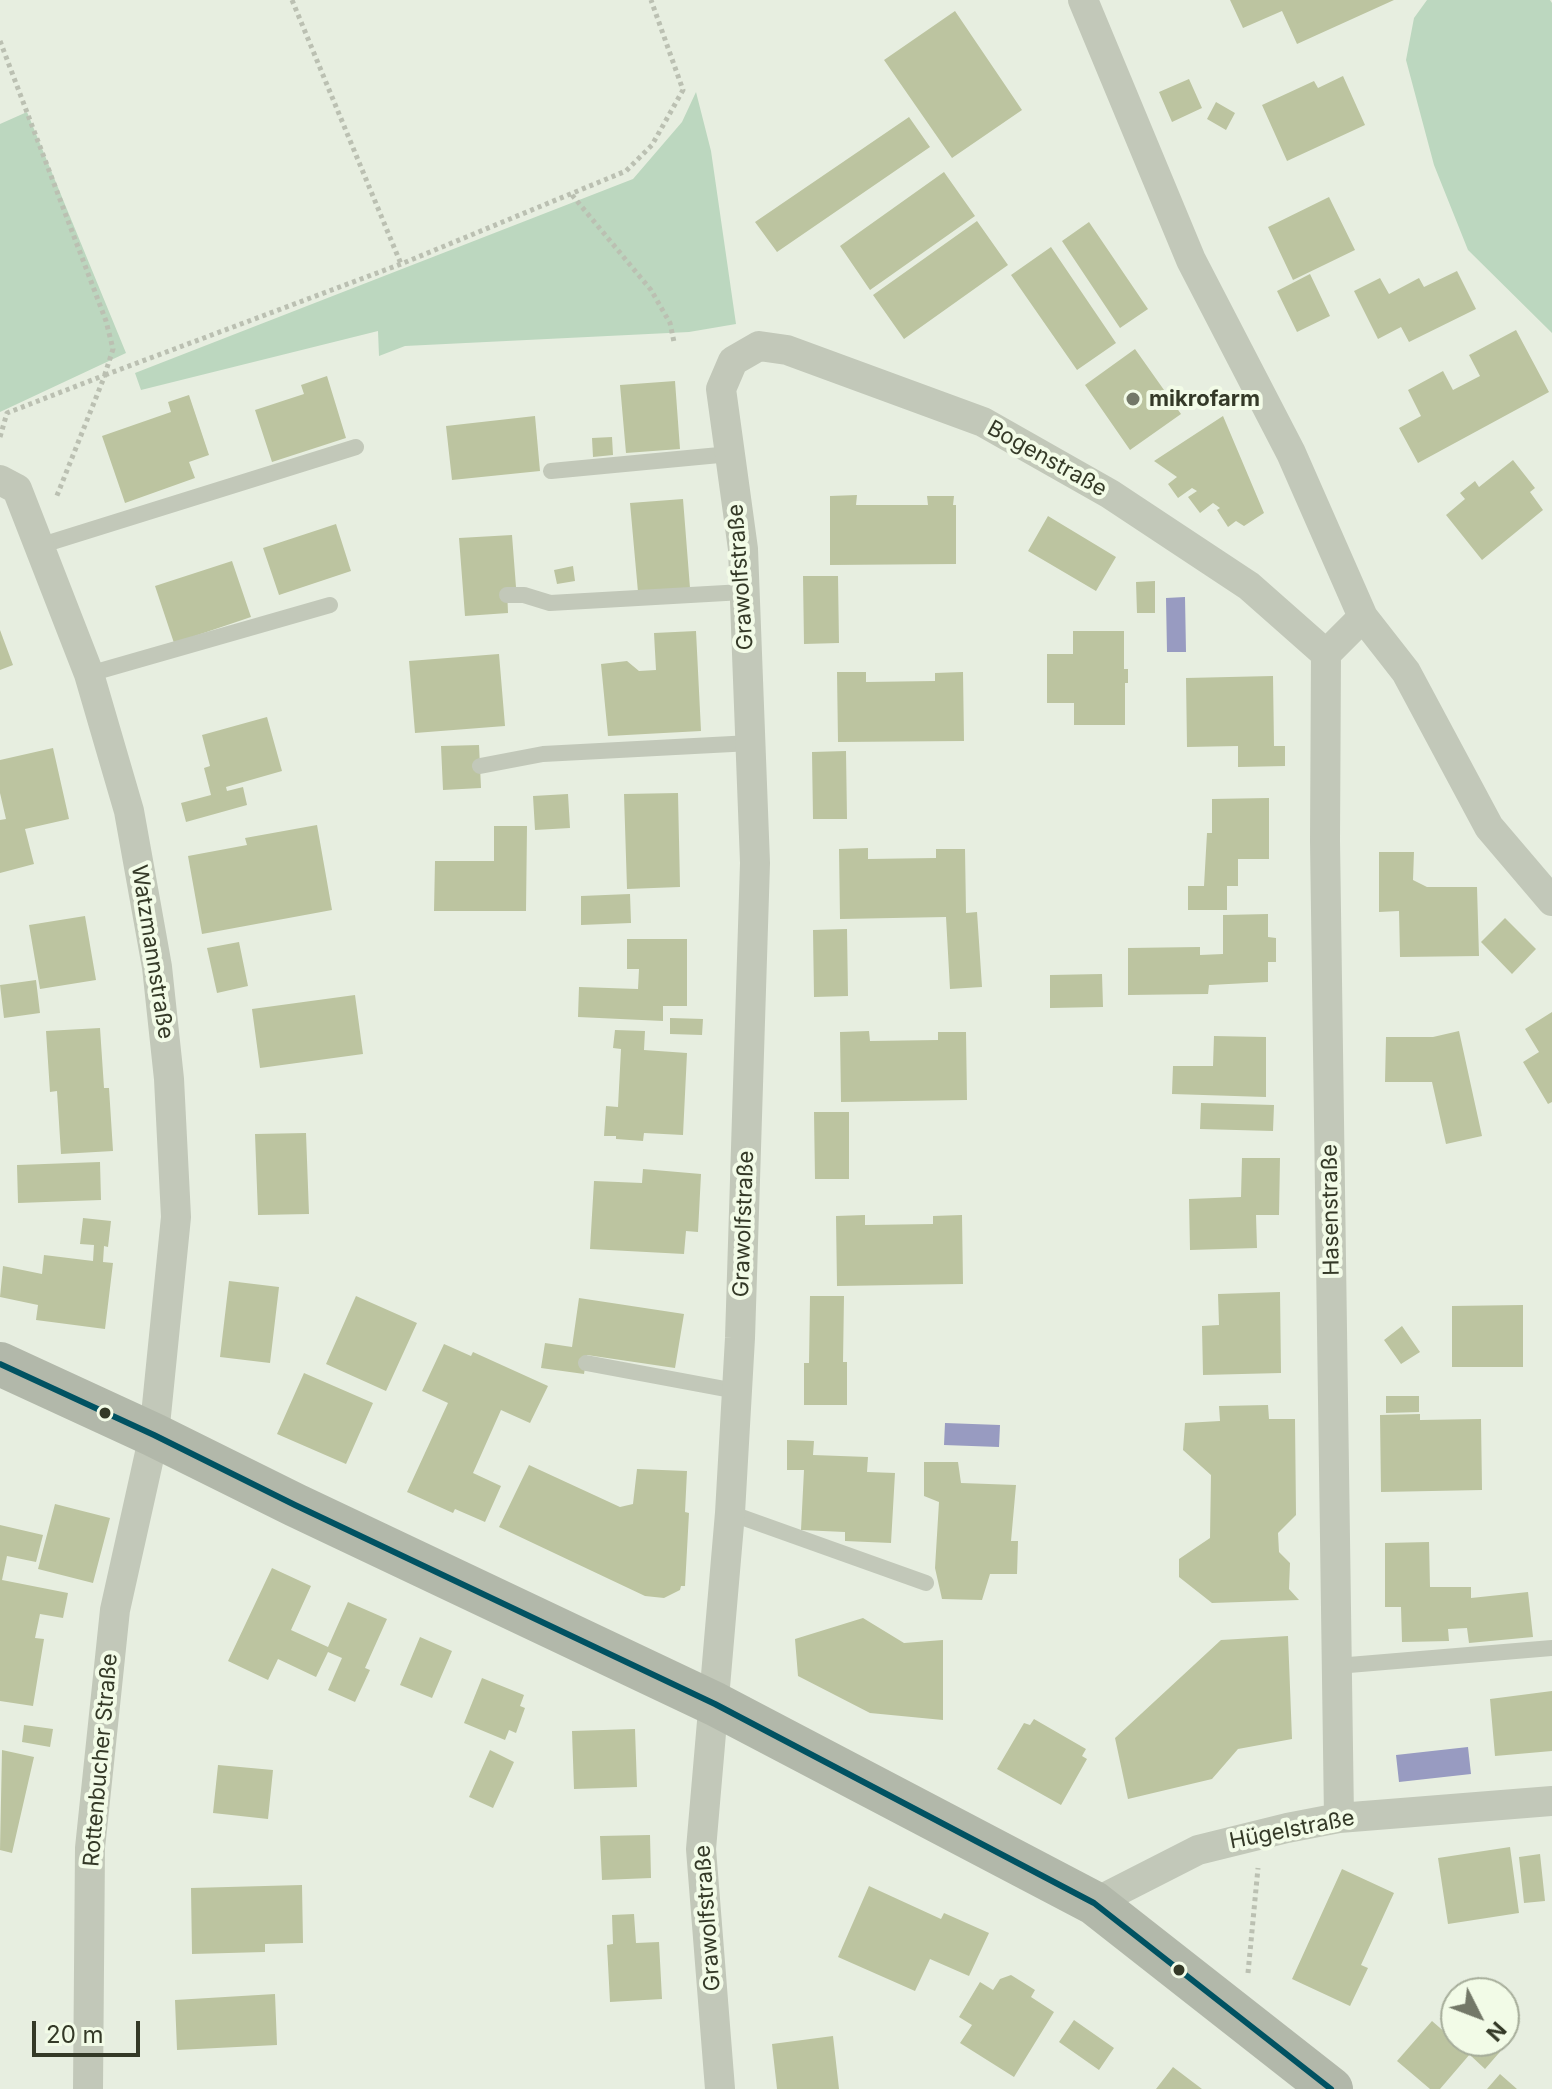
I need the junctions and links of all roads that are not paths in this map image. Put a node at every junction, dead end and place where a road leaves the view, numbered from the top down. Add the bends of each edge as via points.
1 (1083, 0) edge
2 (733, 361) joint
3 (356, 447) dead end
4 (730, 454) junction
5 (551, 471) dead end
6 (8, 484) edge
7 (39, 546) junction
8 (743, 592) junction
9 (507, 595) dead end
10 (330, 605) dead end
11 (1363, 617) junction
12 (1326, 654) junction
13 (89, 674) junction
14 (751, 743) junction
15 (480, 766) dead end
16 (1552, 901) edge
17 (586, 1363) dead end
18 (0, 1364) edge
19 (736, 1391) junction
20 (154, 1435) junction
21 (730, 1513) junction
22 (926, 1583) dead end
23 (1552, 1648) edge
24 (1337, 1666) junction
25 (715, 1704) junction
26 (1552, 1801) edge
27 (1339, 1818) junction
28 (1094, 1903) junction
29 (88, 2089) edge
30 (720, 2089) edge
31 (1331, 2089) edge

1 - 11 street via 1191,260 1291,453
2 - 4 street, Grawolfstraße via 721,389
2 - 12 street, Bogenstraße via 759,346 787,350 983,422 1110,494 1249,586
3 - 7 lane
4 - 5 lane
4 - 8 street, Grawolfstraße via 743,549
6 - 7 street, Watzmannstraße
7 - 13 street, Watzmannstraße
8 - 9 lane via 550,603
8 - 14 street, Grawolfstraße
10 - 13 lane
11 - 12 street
11 - 16 street via 1406,672 1489,827
12 - 24 street, Hasenstraße
13 - 20 street, Watzmannstraße via 129,811 157,967 169,1079 176,1217
14 - 15 lane via 543,754
14 - 19 street, Grawolfstraße via 755,863
17 - 19 lane
18 - 20 street
19 - 21 street, Grawolfstraße
20 - 25 street
20 - 29 street, Rottenbucher Straße via 115,1610 92,1832
21 - 22 lane
21 - 25 street, Grawolfstraße
23 - 24 lane
24 - 27 street, Hasenstraße
25 - 28 street
25 - 30 street, Grawolfstraße via 701,1849
26 - 27 street, Hügelstraße
27 - 28 street, Hügelstraße via 1198,1850
28 - 31 street

